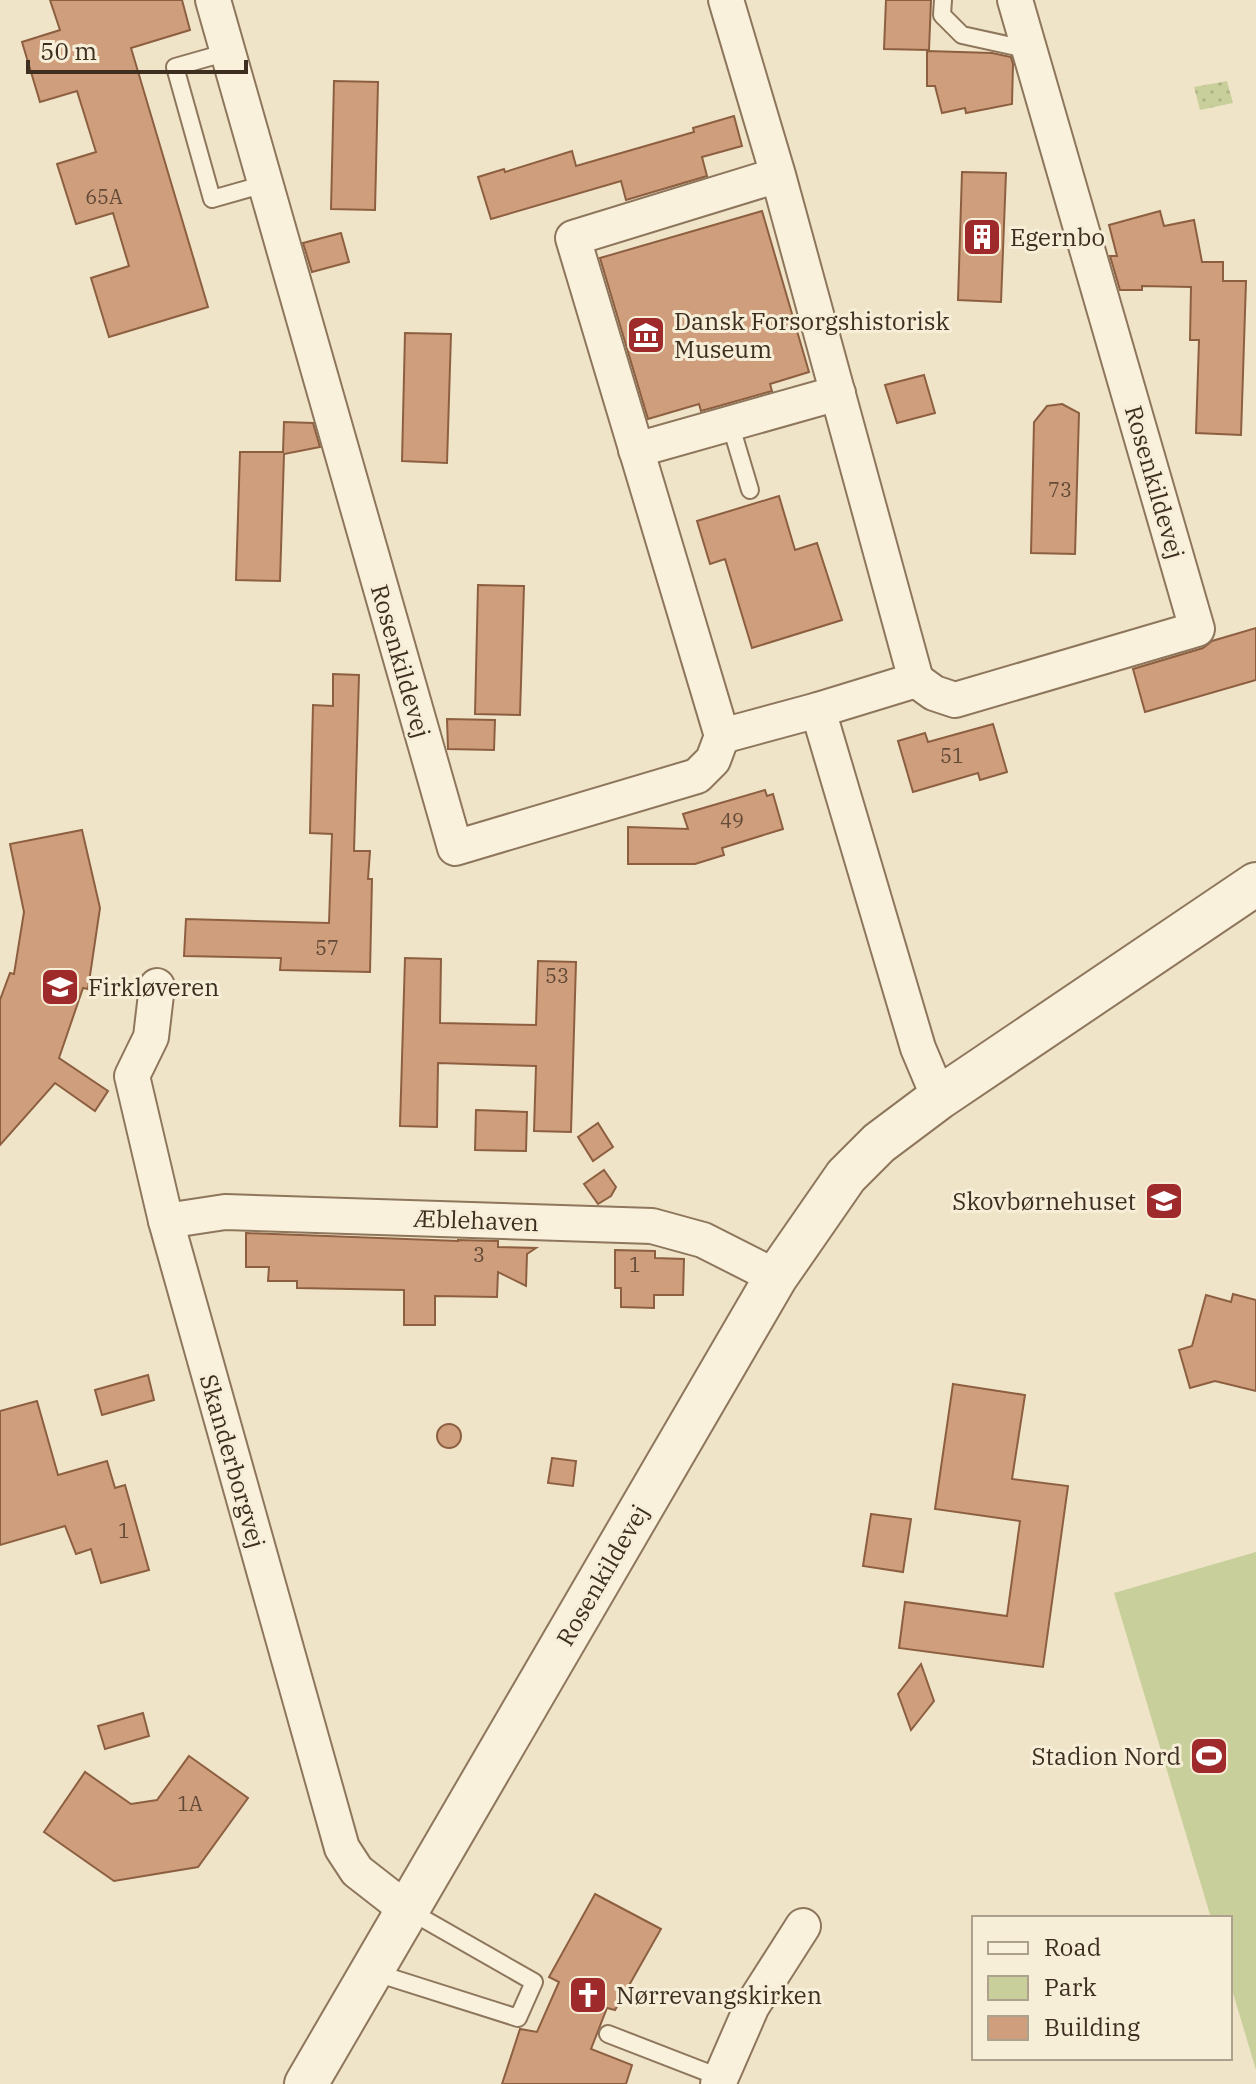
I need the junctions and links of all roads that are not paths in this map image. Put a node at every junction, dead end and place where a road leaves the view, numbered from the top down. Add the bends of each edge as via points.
1 (213, 0) edge
2 (726, 0) edge
3 (943, 0) edge
4 (1015, 0) edge
5 (1030, 50) junction
6 (228, 52) junction
7 (778, 175) junction
8 (265, 184) junction
9 (838, 393) junction
10 (730, 423) junction
11 (636, 450) junction
12 (750, 490) dead end
13 (916, 680) junction
14 (818, 710) junction
15 (722, 736) junction
16 (1256, 884) edge
17 (157, 986) dead end
18 (939, 1098) junction
19 (166, 1221) junction
20 (776, 1277) junction
21 (407, 1910) junction
22 (803, 1926) dead end
23 (372, 1971) junction
24 (608, 2034) dead end
25 (719, 2081) edge
26 (306, 2084) edge

1 - 6 street, Rosenkildevej
2 - 7 street
3 - 5 lane via 942,15 962,35
4 - 5 street, Rosenkildevej
5 - 13 street, Rosenkildevej via 1186,554 1197,629 955,700
6 - 8 street, Rosenkildevej
6 - 8 lane via 175,67 212,199
7 - 9 street
7 - 11 street via 573,238
8 - 15 street, Rosenkildevej via 455,848 697,776 713,760
9 - 10 street
9 - 13 street
10 - 11 street
10 - 12 lane
11 - 15 street
13 - 14 street
14 - 15 street
14 - 18 street via 918,1048
16 - 18 street, Rosenkildevej
17 - 19 street, Skanderborgvej via 151,1037 132,1076
18 - 20 street, Rosenkildevej via 879,1143 846,1176
19 - 20 street, Æblehaven via 225,1212 652,1226 703,1240
19 - 21 street, Skanderborgvej via 342,1848 357,1871
20 - 21 street, Rosenkildevej
21 - 23 street, Rosenkildevej
21 - 23 lane via 534,1982 518,2018
22 - 25 street via 752,2006
23 - 26 street, Rosenkildevej
24 - 25 lane

